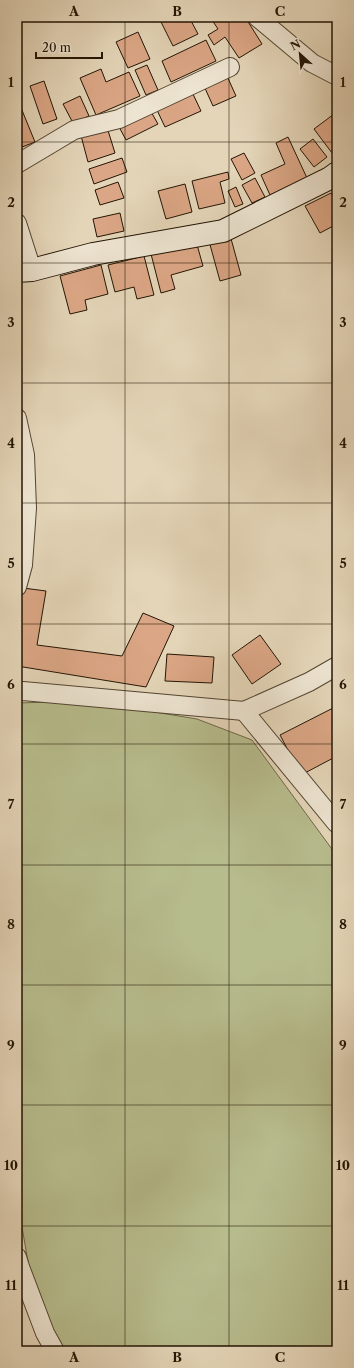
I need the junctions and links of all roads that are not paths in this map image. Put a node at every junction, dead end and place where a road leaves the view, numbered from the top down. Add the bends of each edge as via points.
1 (257, 17) edge
2 (230, 67) dead end
3 (337, 76) edge
4 (17, 164) edge
5 (337, 173) edge
6 (17, 223) edge
7 (25, 270) edge
8 (17, 418) edge
9 (17, 587) edge
10 (337, 666) edge
11 (17, 692) edge
12 (244, 711) junction
13 (337, 824) edge
14 (17, 1257) edge
15 (55, 1351) edge

1 - 3 street via 312,63
2 - 4 street via 119,119 74,130
5 - 7 street via 223,231 93,254
6 - 7 street
8 - 9 street via 25,455 27,508 23,565
10 - 12 street via 309,682
11 - 12 street
12 - 13 street
14 - 15 street via 45,1334

